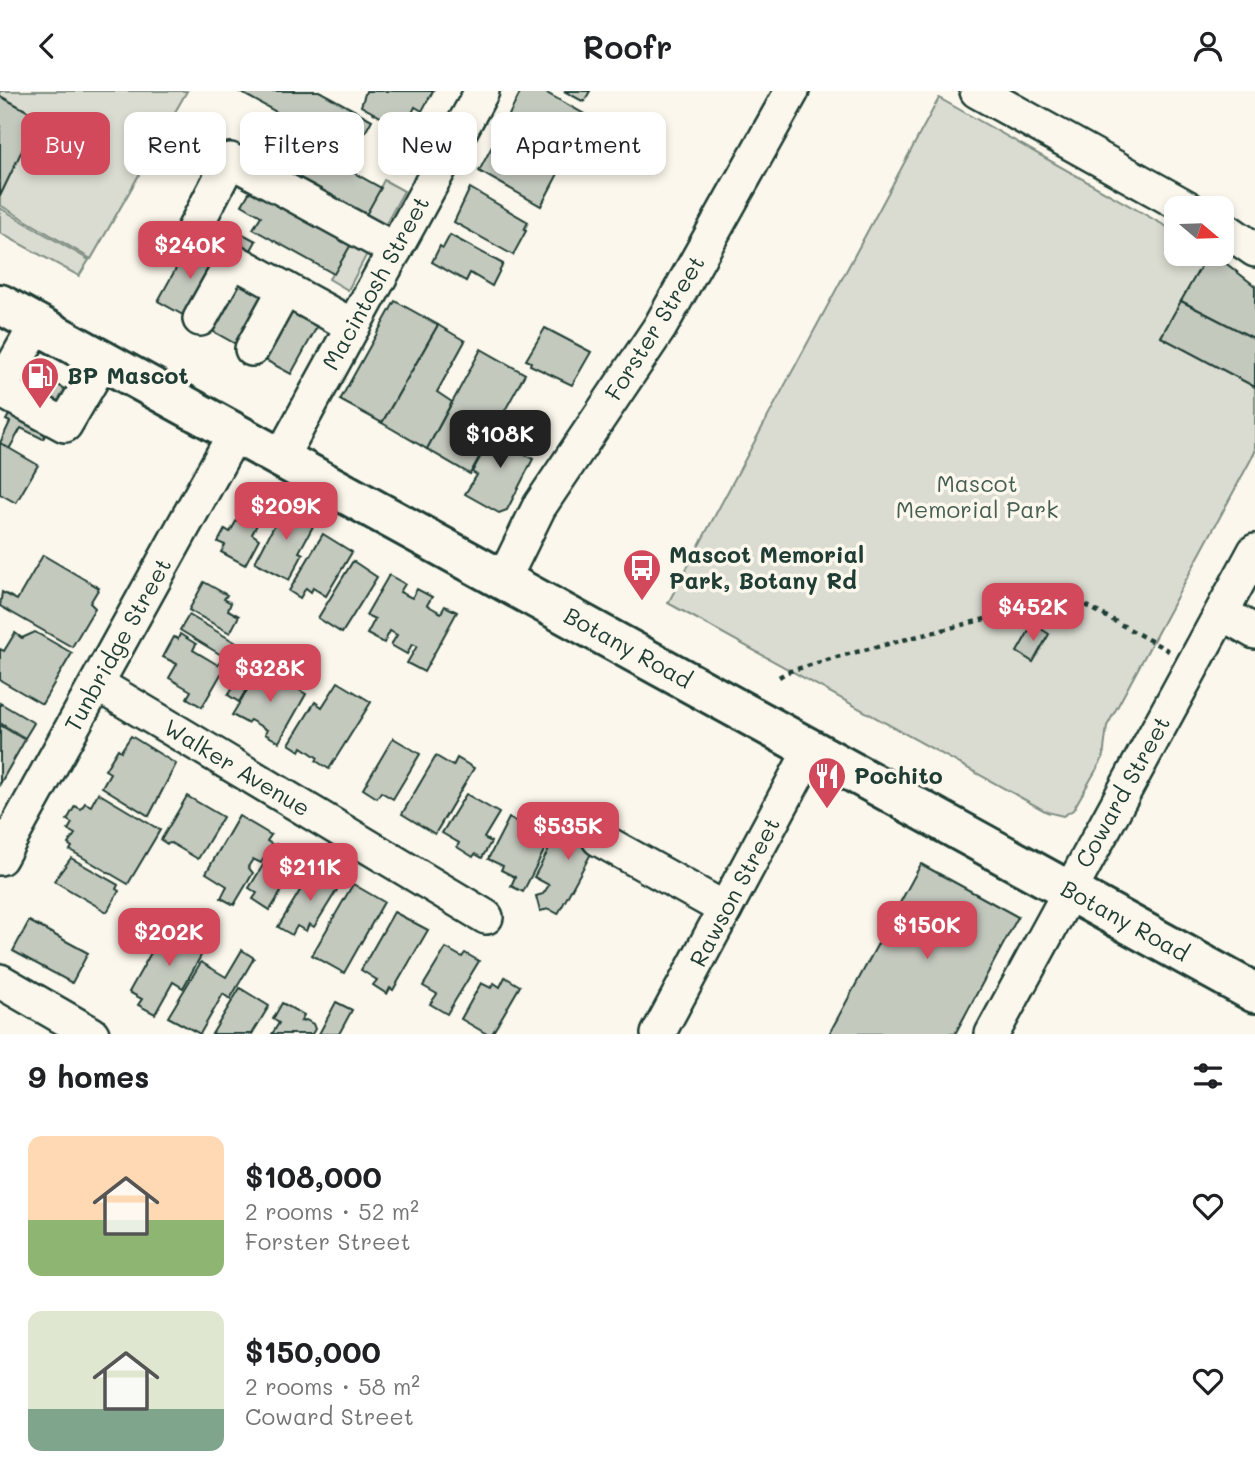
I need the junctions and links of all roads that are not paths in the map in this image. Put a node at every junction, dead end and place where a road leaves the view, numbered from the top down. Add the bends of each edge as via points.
1 (482, 91) edge
2 (792, 91) edge
3 (977, 91) edge
4 (1166, 196) edge
5 (1234, 235) edge
6 (395, 250) junction
7 (1255, 250) edge
8 (233, 260) junction
9 (0, 277) edge
10 (285, 289) junction
11 (0, 304) edge
12 (200, 319) dead end
13 (37, 324) junction
14 (353, 326) junction
15 (252, 349) dead end
16 (103, 360) junction
17 (0, 390) edge
18 (235, 433) junction
19 (291, 439) junction
20 (1255, 551) edge
21 (512, 562) junction
22 (1222, 613) junction
23 (1255, 632) edge
24 (97, 684) junction
25 (811, 749) junction
26 (599, 839) dead end
27 (0, 858) edge
28 (1075, 879) junction
29 (726, 909) junction
30 (486, 917) dead end
31 (1255, 963) edge
32 (0, 981) edge
33 (1255, 993) edge
34 (92, 1034) edge
35 (658, 1034) edge
36 (992, 1034) edge

1 - 6 street, Macintosh Street
2 - 21 street, Forster Street via 660,327 539,507
3 - 4 street
5 - 7 street
6 - 8 street via 230,160 190,237
6 - 14 street, Macintosh Street
8 - 10 street
8 - 12 street
9 - 19 main road, Botany Road
10 - 14 street
10 - 15 street
11 - 13 main road, Botany Road
13 - 16 main road, Botany Road
13 - 17 street
14 - 19 street, Macintosh Street
16 - 17 street via 65,425
16 - 18 main road, Botany Road
18 - 24 street, Tunbridge Street
18 - 25 main road, Botany Road
19 - 21 main road, Botany Road
20 - 22 street, Coward Street
21 - 28 main road, Botany Road
22 - 23 street
22 - 28 street, Coward Street
24 - 27 street, Tunbridge Street
24 - 30 street, Walker Avenue
25 - 28 main road, Botany Road
25 - 29 street, Rawson Street
26 - 29 street
28 - 31 main road, Botany Road
28 - 33 main road, Botany Road
28 - 36 street, Coward Street
29 - 35 street, Rawson Street
32 - 34 street

